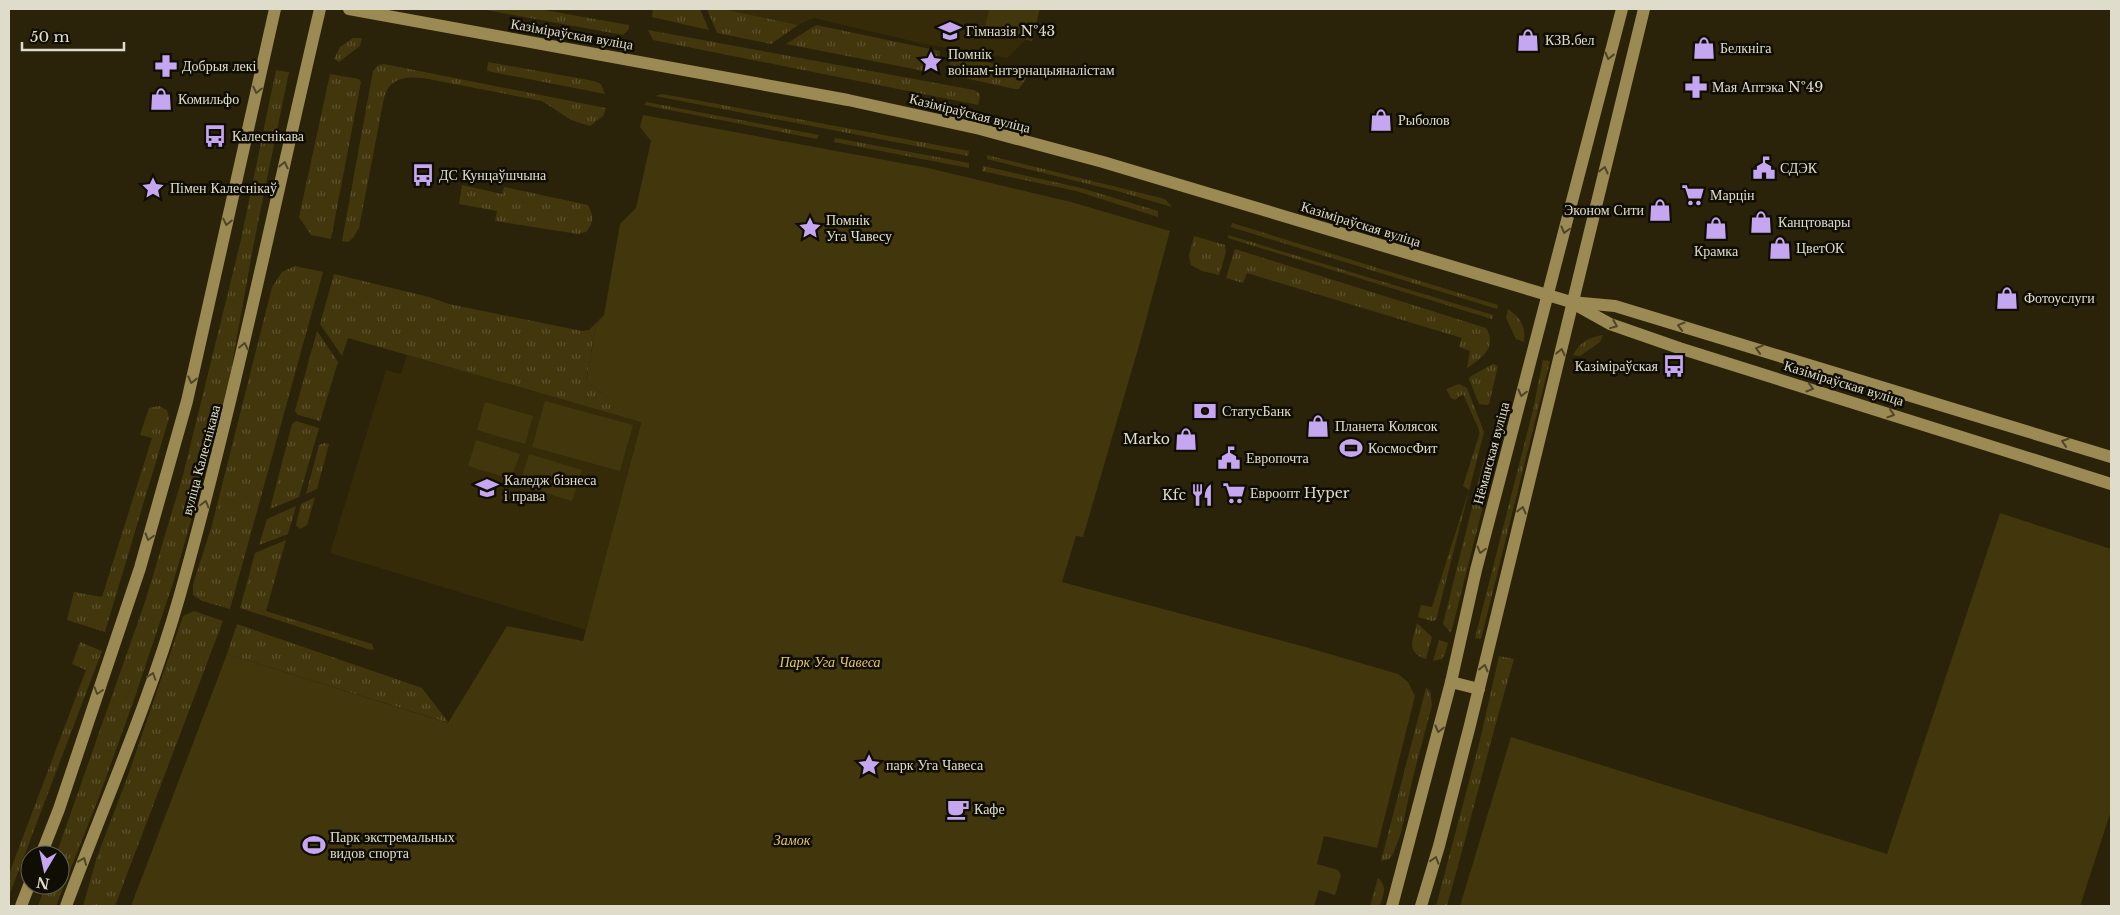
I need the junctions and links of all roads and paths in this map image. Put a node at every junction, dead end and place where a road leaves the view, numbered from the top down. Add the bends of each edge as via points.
1 (275, 9) edge
2 (320, 9) edge
3 (349, 9) edge
4 (1622, 9) edge
5 (1644, 9) edge
6 (1547, 295) junction
7 (1571, 302) junction
8 (2111, 457) edge
9 (2111, 484) edge
10 (1451, 682) junction
11 (1479, 689) junction
12 (45, 845) edge
13 (66, 906) edge
14 (1392, 906) edge
15 (1421, 906) edge

1 -> 12 main road, вуліца Калеснікава via 187,401 140,568
13 -> 2 main road, вуліца Калеснікава via 143,702 204,510
3 - 6 main road, Казіміраўская вуліца via 848,100 980,130 1103,162
4 -> 6 main road, Нёманская вуліца
7 -> 5 main road
6 - 7 main road, Казіміраўская вуліца
6 -> 10 main road, Нёманская вуліца via 1476,570
8 -> 7 main road, Казіміраўская вуліца via 1615,306
7 -> 9 main road, Казіміраўская вуліца via 1610,324 1671,345
11 -> 7 main road
10 - 11 main road
10 -> 14 main road, Нёманская вуліца
15 -> 11 main road

